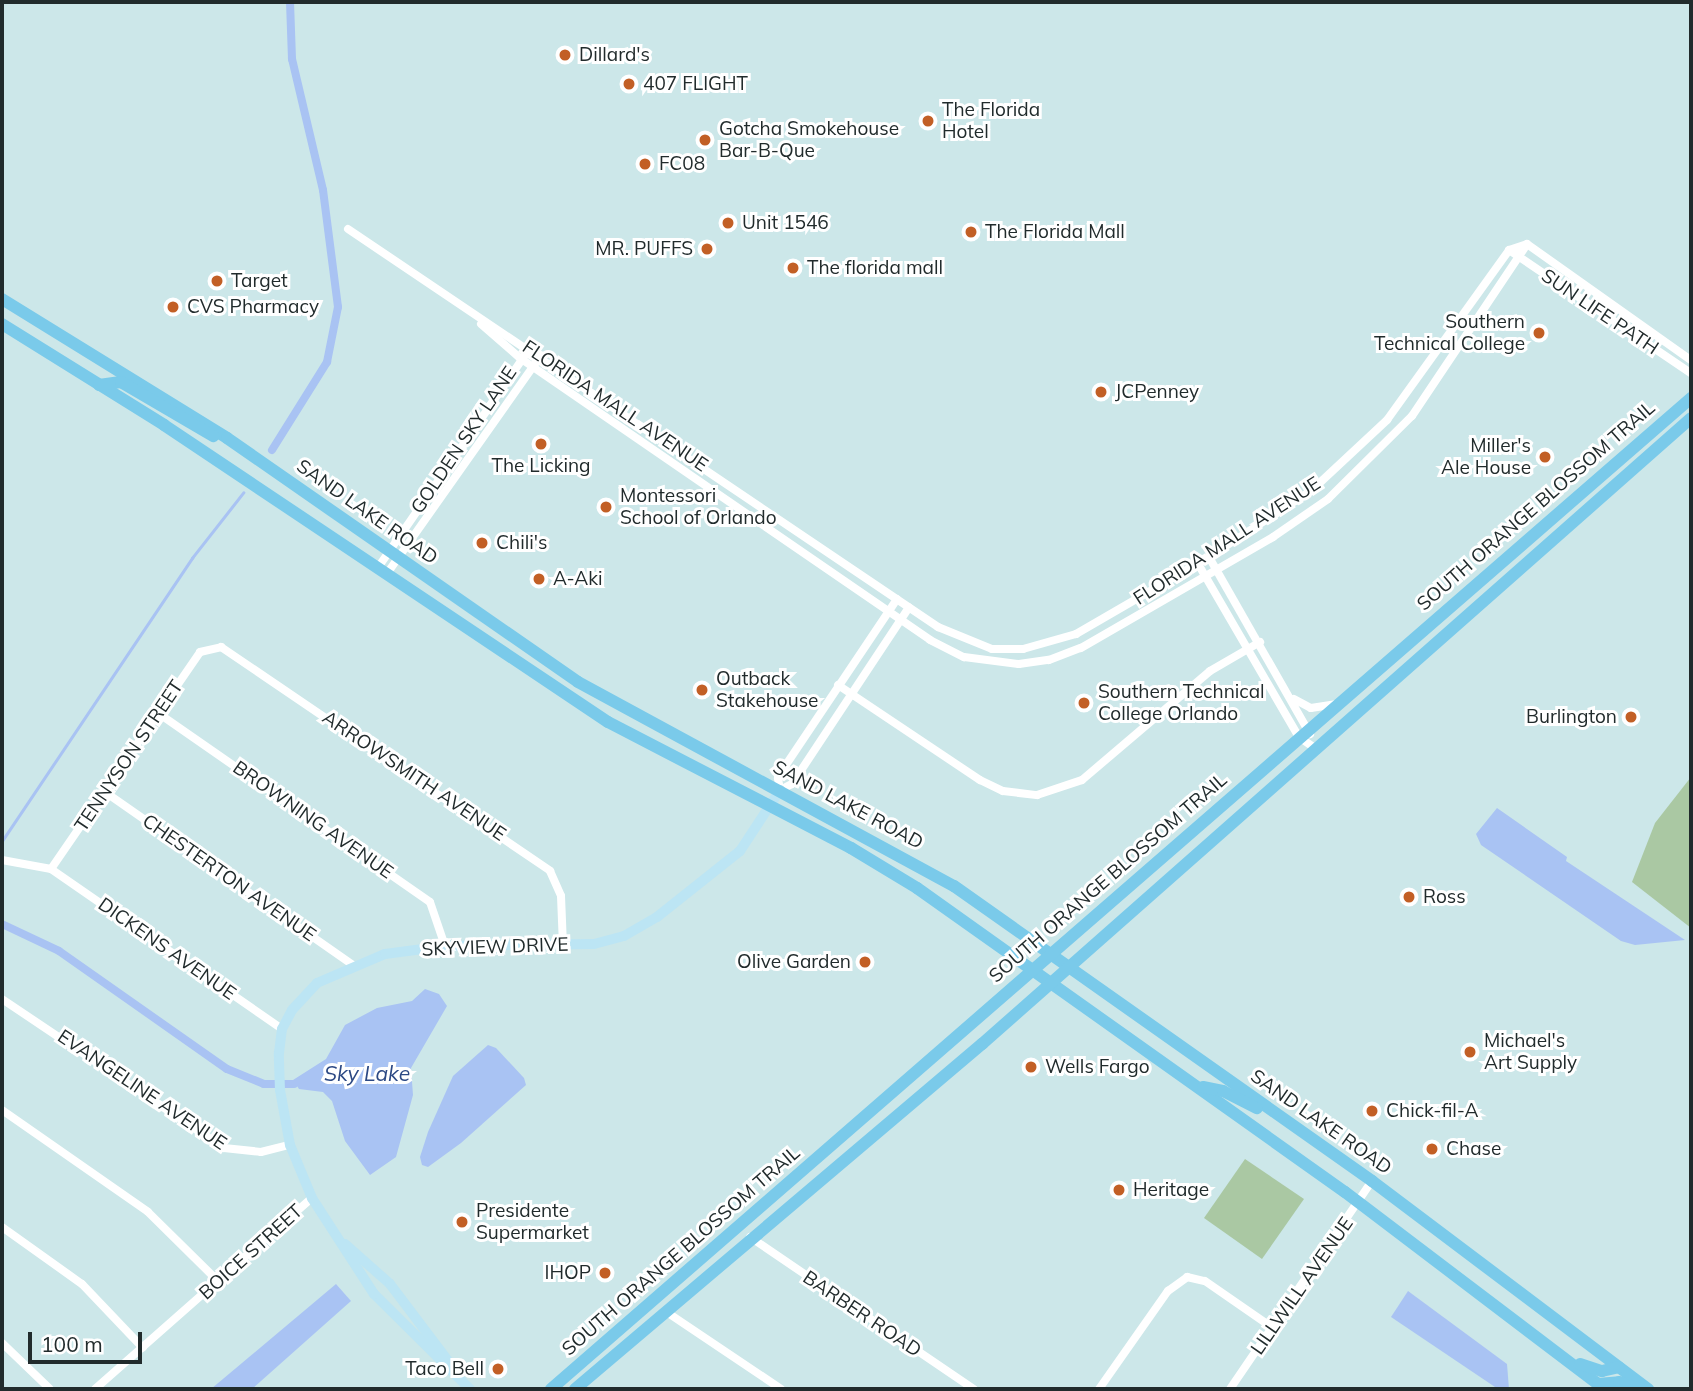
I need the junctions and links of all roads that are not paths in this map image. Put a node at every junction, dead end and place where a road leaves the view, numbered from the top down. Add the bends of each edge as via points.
1 (348, 229) dead end
2 (1527, 244) junction
3 (1510, 250) junction
4 (1520, 258) junction
5 (2, 299) edge
6 (466, 310) junction
7 (1619, 310) junction
8 (1610, 319) junction
9 (4, 326) edge
10 (530, 348) junction
11 (541, 355) junction
12 (520, 358) junction
13 (1691, 360) edge
14 (532, 366) junction
15 (113, 367) junction
16 (1691, 373) edge
17 (99, 385) junction
18 (1691, 397) edge
19 (623, 411) junction
20 (1691, 418) edge
21 (615, 422) junction
22 (227, 438) junction
23 (389, 550) junction
24 (1209, 557) junction
25 (401, 558) junction
26 (1197, 562) junction
27 (1217, 570) junction
28 (382, 572) junction
29 (1205, 576) junction
30 (897, 599) junction
31 (909, 607) junction
32 (888, 611) junction
33 (900, 620) junction
34 (1260, 642) junction
35 (211, 647) joint
36 (1246, 648) junction
37 (838, 685) junction
38 (851, 694) junction
39 (1291, 697) junction
40 (1337, 704) junction
41 (620, 706) junction
42 (158, 713) junction
43 (608, 722) junction
44 (1303, 733) junction
45 (1315, 748) junction
46 (779, 790) junction
47 (105, 792) junction
48 (769, 806) junction
49 (2, 860) edge
50 (51, 869) junction
51 (563, 944) junction
52 (445, 946) junction
53 (1052, 953) junction
54 (352, 964) junction
55 (1071, 967) junction
56 (1035, 968) junction
57 (1053, 981) junction
58 (2, 999) edge
59 (282, 1029) junction
60 (1199, 1087) junction
61 (2, 1110) edge
62 (1302, 1132) junction
63 (290, 1145) junction
64 (1372, 1181) junction
65 (312, 1198) junction
66 (1360, 1203) junction
67 (753, 1213) junction
68 (738, 1226) junction
69 (2, 1227) edge
70 (750, 1237) junction
71 (342, 1242) junction
72 (733, 1252) junction
73 (218, 1281) junction
74 (665, 1311) junction
75 (1273, 1328) junction
76 (2, 1343) edge
77 (143, 1348) junction
78 (1562, 1357) junction
79 (1619, 1367) junction
80 (456, 1373) junction
81 (1599, 1388) edge
82 (50, 1389) edge
83 (95, 1389) edge
84 (470, 1389) edge
85 (551, 1389) edge
86 (575, 1389) edge
87 (780, 1389) edge
88 (974, 1389) edge
89 (1099, 1389) edge
90 (1230, 1389) edge
91 (1640, 1389) edge
92 (1648, 1389) edge

1 - 6 street, FLORIDA MALL AVENUE
2 - 3 street
2 - 4 street, FLORIDA MALL AVENUE
2 - 7 street, SUN LIFE PATH
3 - 4 street, SUN LIFE PATH
3 - 24 street, FLORIDA MALL AVENUE via 1409,393 1371,437 1312,490
4 - 8 street, SUN LIFE PATH
4 - 27 street, FLORIDA MALL AVENUE via 1421,405 1364,468 1328,499
5 - 15 main road, SAND LAKE ROAD
6 - 10 street, FLORIDA MALL AVENUE
6 - 12 street, FLORIDA MALL AVENUE
7 - 8 street
7 - 13 street, SUN LIFE PATH
8 - 16 street, SUN LIFE PATH
9 - 15 main road via 31,335 93,372
9 - 17 main road, SAND LAKE ROAD
10 - 11 street, FLORIDA MALL AVENUE
10 - 12 street, GOLDEN SKY LANE
11 - 14 street, GOLDEN SKY LANE
11 - 19 street, FLORIDA MALL AVENUE
12 - 14 street, FLORIDA MALL AVENUE
12 - 23 street, GOLDEN SKY LANE
14 - 21 street, FLORIDA MALL AVENUE
14 - 25 street, GOLDEN SKY LANE
15 - 22 main road, SAND LAKE ROAD
17 - 22 main road via 121,382 206,434
17 - 28 main road, SAND LAKE ROAD
18 - 40 main road, SOUTH ORANGE BLOSSOM TRAIL
19 - 21 street
19 - 30 street, FLORIDA MALL AVENUE
20 - 45 main road, SOUTH ORANGE BLOSSOM TRAIL
21 - 32 street, FLORIDA MALL AVENUE
22 - 23 main road, SAND LAKE ROAD
23 - 25 main road, SAND LAKE ROAD
23 - 28 street, GOLDEN SKY LANE
24 - 26 street, FLORIDA MALL AVENUE
24 - 27 street
25 - 28 street, GOLDEN SKY LANE
25 - 41 main road, SAND LAKE ROAD
26 - 29 street
26 - 31 street, FLORIDA MALL AVENUE via 1076,634 1023,649 970,643
27 - 29 street, FLORIDA MALL AVENUE
27 - 34 street
28 - 43 main road, SAND LAKE ROAD
29 - 33 street, FLORIDA MALL AVENUE via 1081,648 1049,660 1019,664 964,657
29 - 36 street
30 - 31 street, FLORIDA MALL AVENUE
30 - 32 street
31 - 33 street
32 - 33 street, FLORIDA MALL AVENUE
32 - 37 street
33 - 38 street
34 - 36 street
34 - 39 street
35 - 42 street, TENNYSON STREET via 200,652
35 - 51 street, ARROWSMITH AVENUE via 234,652 550,871 561,896
36 - 38 street via 1210,670 1082,780 1037,795 1003,790 980,780
36 - 44 street
37 - 38 street
37 - 46 street via 778,778
38 - 46 street via 792,785
39 - 40 street via 1311,708
39 - 44 street
40 - 44 main road, SOUTH ORANGE BLOSSOM TRAIL
41 - 43 main road
41 - 46 main road, SAND LAKE ROAD
42 - 47 street, TENNYSON STREET
42 - 52 street, BROWNING AVENUE via 429,902
43 - 48 main road, SAND LAKE ROAD
44 - 45 street
44 - 53 main road, SOUTH ORANGE BLOSSOM TRAIL
45 - 55 main road, SOUTH ORANGE BLOSSOM TRAIL
46 - 48 street, SKYVIEW DRIVE
46 - 53 main road, SAND LAKE ROAD via 904,855
47 - 50 street, TENNYSON STREET
47 - 54 street, CHESTERTON AVENUE
48 - 51 street, SKYVIEW DRIVE via 740,850 657,918 624,936 594,944
48 - 56 main road, SAND LAKE ROAD via 886,868
49 - 50 street
50 - 59 street, DICKENS AVENUE
51 - 52 street, SKYVIEW DRIVE
52 - 54 street, SKYVIEW DRIVE via 385,954
53 - 55 main road, SAND LAKE ROAD
53 - 56 main road, SOUTH ORANGE BLOSSOM TRAIL
54 - 59 street, SKYVIEW DRIVE via 317,983
55 - 57 main road, SOUTH ORANGE BLOSSOM TRAIL
55 - 62 main road, SAND LAKE ROAD
56 - 57 main road, SAND LAKE ROAD
56 - 67 main road, SOUTH ORANGE BLOSSOM TRAIL
57 - 60 main road, SAND LAKE ROAD
57 - 70 main road, SOUTH ORANGE BLOSSOM TRAIL
58 - 63 street, EVANGELINE AVENUE via 224,1148 261,1152
59 - 63 street via 280,1090
60 - 62 main road via 1223,1091
60 - 66 main road, SAND LAKE ROAD
61 - 73 street via 148,1212
62 - 64 main road, SAND LAKE ROAD
63 - 65 street
64 - 66 street, LILLWILL AVENUE
64 - 79 main road, SAND LAKE ROAD
65 - 71 street
65 - 73 street, BOICE STREET
66 - 75 street, LILLWILL AVENUE
66 - 78 main road, SAND LAKE ROAD
67 - 68 main road, SOUTH ORANGE BLOSSOM TRAIL
67 - 70 main road via 748,1222
68 - 72 main road
68 - 85 main road, SOUTH ORANGE BLOSSOM TRAIL
69 - 77 street via 82,1284
70 - 72 main road, SOUTH ORANGE BLOSSOM TRAIL
70 - 88 street, BARBER ROAD
71 - 80 street via 390,1284
71 - 80 street via 374,1294
72 - 74 main road, SOUTH ORANGE BLOSSOM TRAIL
73 - 77 street, BOICE STREET
74 - 86 main road, SOUTH ORANGE BLOSSOM TRAIL
74 - 87 street
75 - 89 street via 1205,1281 1187,1277 1168,1291
75 - 90 street, LILLWILL AVENUE
76 - 82 street
77 - 83 street, BOICE STREET
78 - 79 main road via 1602,1371
78 - 81 main road, SAND LAKE ROAD
79 - 92 main road, SAND LAKE ROAD
80 - 84 street
81 - 91 main road via 1619,1382

